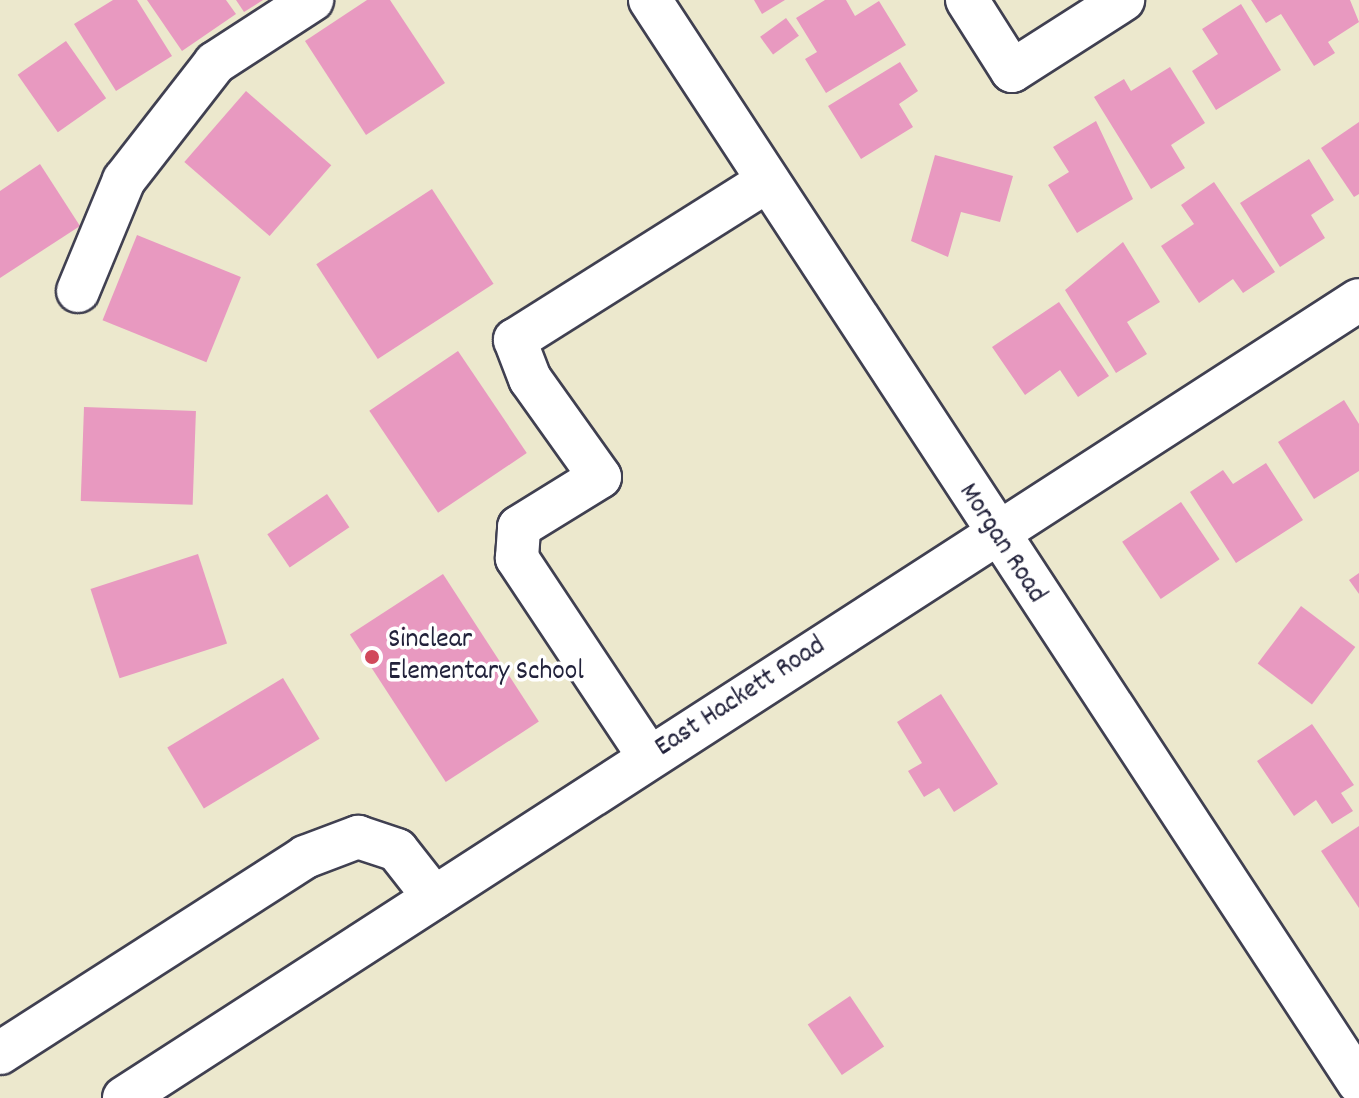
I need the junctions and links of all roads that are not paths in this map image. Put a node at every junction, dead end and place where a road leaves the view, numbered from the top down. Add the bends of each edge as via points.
1 (312, 0) edge
2 (650, 0) edge
3 (967, 0) edge
4 (1123, 0) edge
5 (766, 182) junction
6 (78, 291) dead end
7 (1359, 300) edge
8 (993, 533) junction
9 (649, 757) junction
10 (434, 897) junction
11 (0, 1053) edge
12 (1359, 1083) edge
13 (124, 1098) edge

1 - 6 street via 215,63 124,180
2 - 5 street, Morgan Road
3 - 4 street via 1012,71
5 - 8 street, Morgan Road
5 - 9 street via 515,340 530,379 600,477 519,527 517,558
7 - 8 street, East Hackett Road
8 - 9 street, East Hackett Road
8 - 12 street, Morgan Road
9 - 10 street, East Hackett Road
10 - 11 street via 397,850 358,837 305,857
10 - 13 street, East Hackett Road

